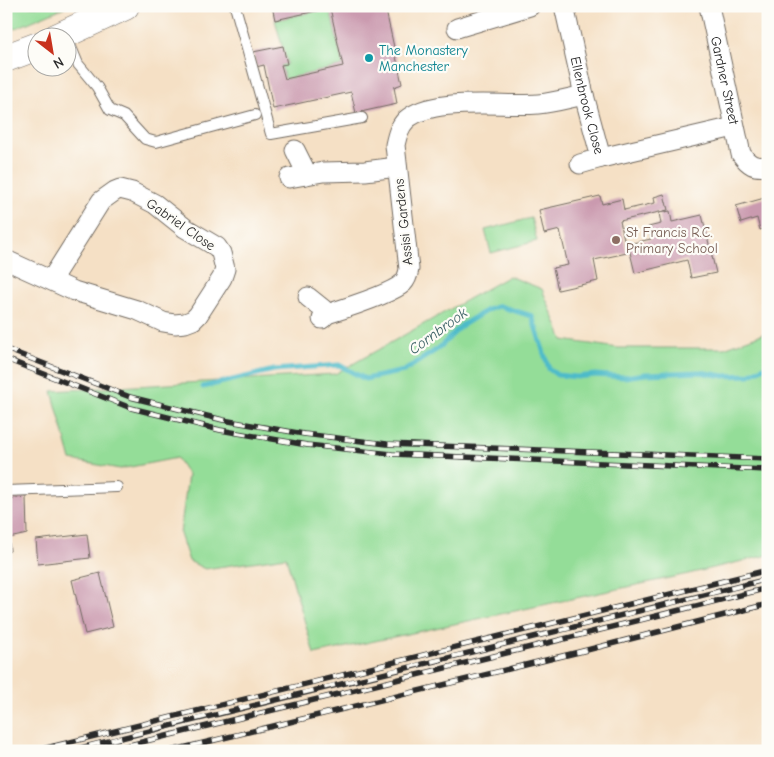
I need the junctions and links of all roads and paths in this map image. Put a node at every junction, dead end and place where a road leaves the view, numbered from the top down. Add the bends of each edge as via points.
1 (125, 6) edge
2 (235, 6) edge
3 (530, 6) edge
4 (564, 6) edge
5 (709, 6) edge
6 (457, 28) dead end
7 (78, 30) edge
8 (28, 49) edge
9 (7, 55) edge
10 (78, 64) edge
11 (584, 95) junction
12 (255, 115) dead end
13 (362, 118) dead end
14 (734, 127) junction
15 (295, 150) dead end
16 (601, 158) junction
17 (580, 164) dead end
18 (768, 166) edge
19 (397, 167) junction
20 (6, 260) edge
21 (51, 280) junction
22 (308, 297) dead end
23 (117, 486) dead end
24 (6, 491) edge

1 - 7 street
2 - 13 lane via 271,134
3 - 6 street
4 - 11 street, Ellenbrook Close
5 - 14 street, Gardner Street
8 - 9 street
10 - 12 lane via 110,110 124,116 150,141
11 - 16 street, Ellenbrook Close
11 - 19 street, Assisi Gardens via 480,113 465,104 427,110 405,121 398,132 395,145
14 - 16 street, Ellenbrook Close
14 - 18 street, Gardner Street via 741,154 747,163 754,167
15 - 19 street, Assisi Gardens via 304,168 297,176
16 - 17 street
19 - 22 street, Assisi Gardens via 409,269 407,278 388,292 325,317 323,308
20 - 21 street, Gabriel Close
21 - 21 street, Gabriel Close via 163,322 185,324 198,315 225,269 217,247 185,228 155,204 120,189 101,201
23 - 24 lane

